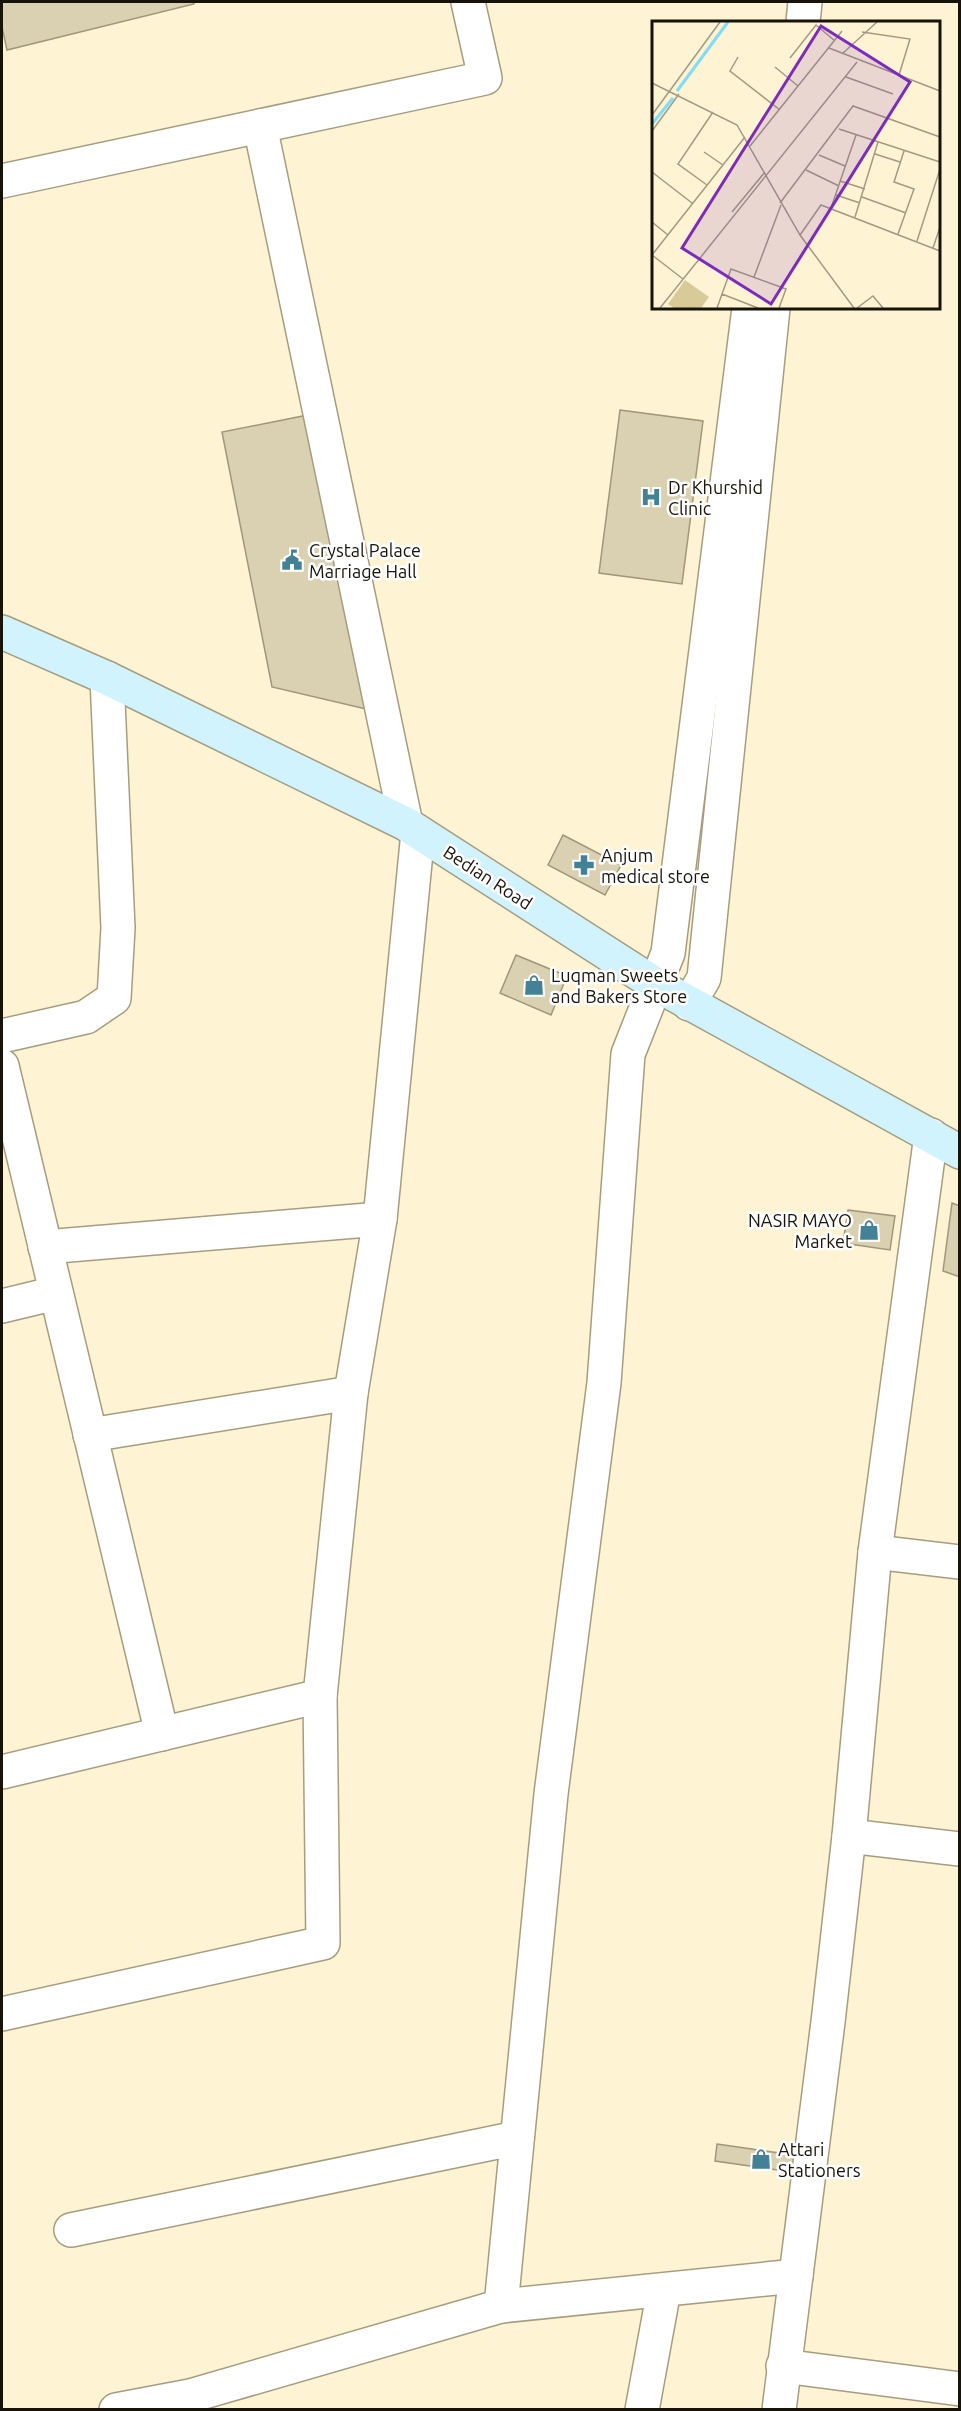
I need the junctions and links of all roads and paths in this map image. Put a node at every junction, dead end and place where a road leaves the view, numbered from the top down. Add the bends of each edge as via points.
1 (468, 2) edge
2 (783, 2) edge
3 (805, 2) edge
4 (781, 21) edge
5 (803, 21) edge
6 (260, 126) junction
7 (2, 181) edge
8 (749, 309) edge
9 (773, 309) edge
10 (2, 632) edge
11 (107, 678) junction
12 (694, 760) junction
13 (726, 762) junction
14 (412, 828) junction
15 (655, 984) junction
16 (689, 1004) junction
17 (2, 1036) edge
18 (2, 1066) edge
19 (931, 1135) junction
20 (960, 1152) edge
21 (14, 1171) edge
22 (380, 1219) junction
23 (45, 1247) junction
24 (56, 1293) junction
25 (2, 1306) edge
26 (351, 1393) junction
27 (90, 1435) junction
28 (875, 1552) junction
29 (960, 1562) edge
30 (320, 1696) junction
31 (162, 1734) junction
32 (2, 1772) edge
33 (849, 1836) junction
34 (960, 1849) edge
35 (2, 2014) edge
36 (517, 2138) junction
37 (71, 2230) dead end
38 (796, 2276) junction
39 (663, 2290) junction
40 (501, 2306) junction
41 (783, 2366) junction
42 (960, 2389) edge
43 (116, 2409) edge
44 (642, 2409) edge
45 (779, 2409) edge

1 - 6 street via 485,78
2 - 4 street
3 - 5 street
6 - 7 street
6 - 14 street
8 - 12 street
9 - 13 street
10 - 11 main road, Bedian Road
11 - 14 main road, Bedian Road
11 - 17 street via 118,928 114,998 86,1017
12 - 13 street
12 - 15 street via 668,953
13 - 16 street via 704,978
14 - 15 main road, Bedian Road
14 - 22 street
15 - 16 main road, Bedian Road
15 - 36 street via 628,1054 604,1383 551,1794
16 - 19 main road, Bedian Road
18 - 21 street
19 - 20 main road, Bedian Road
19 - 28 street
21 - 23 street
22 - 23 street
22 - 26 street
23 - 24 street
24 - 25 street
24 - 27 street
26 - 27 street
26 - 30 street
27 - 31 street
28 - 29 street
28 - 33 street
30 - 31 street
30 - 35 street via 323,1943
31 - 32 street
33 - 34 street
33 - 38 street
36 - 37 street
36 - 40 street
38 - 39 street
38 - 41 street
39 - 40 street
39 - 44 street
40 - 43 street via 189,2396
41 - 42 street
41 - 45 street

